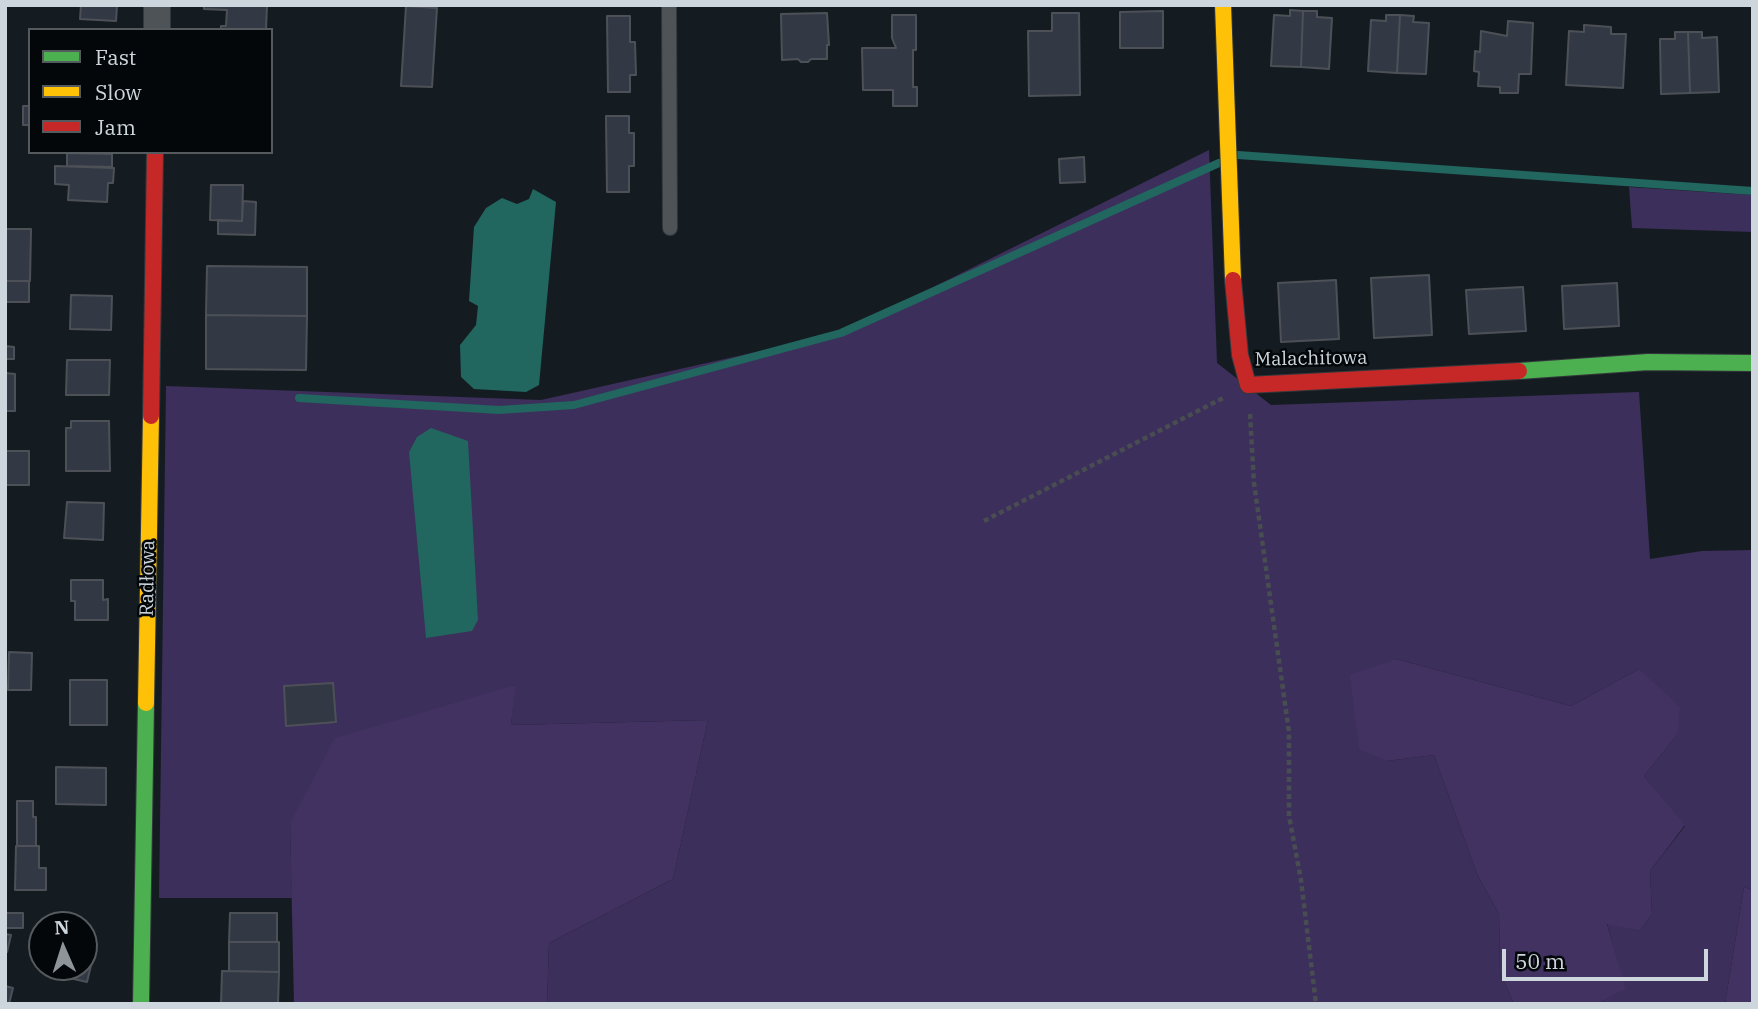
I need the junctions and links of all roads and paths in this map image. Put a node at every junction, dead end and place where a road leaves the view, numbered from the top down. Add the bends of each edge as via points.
1 (157, 5) edge
2 (668, 5) edge
3 (1223, 5) edge
4 (157, 28) edge
5 (155, 154) edge
6 (670, 228) dead end
7 (1753, 363) edge
8 (1248, 385) junction
9 (984, 521) dead end
10 (141, 1004) edge
11 (1316, 1004) edge

1 - 4 street
2 - 6 lane
3 - 8 street, Malachitowa via 1232,269 1240,355
5 - 10 street, Radłowa
7 - 8 street, Malachitowa via 1648,362
8 - 9 path
8 - 11 path via 1254,483 1289,732 1289,816

